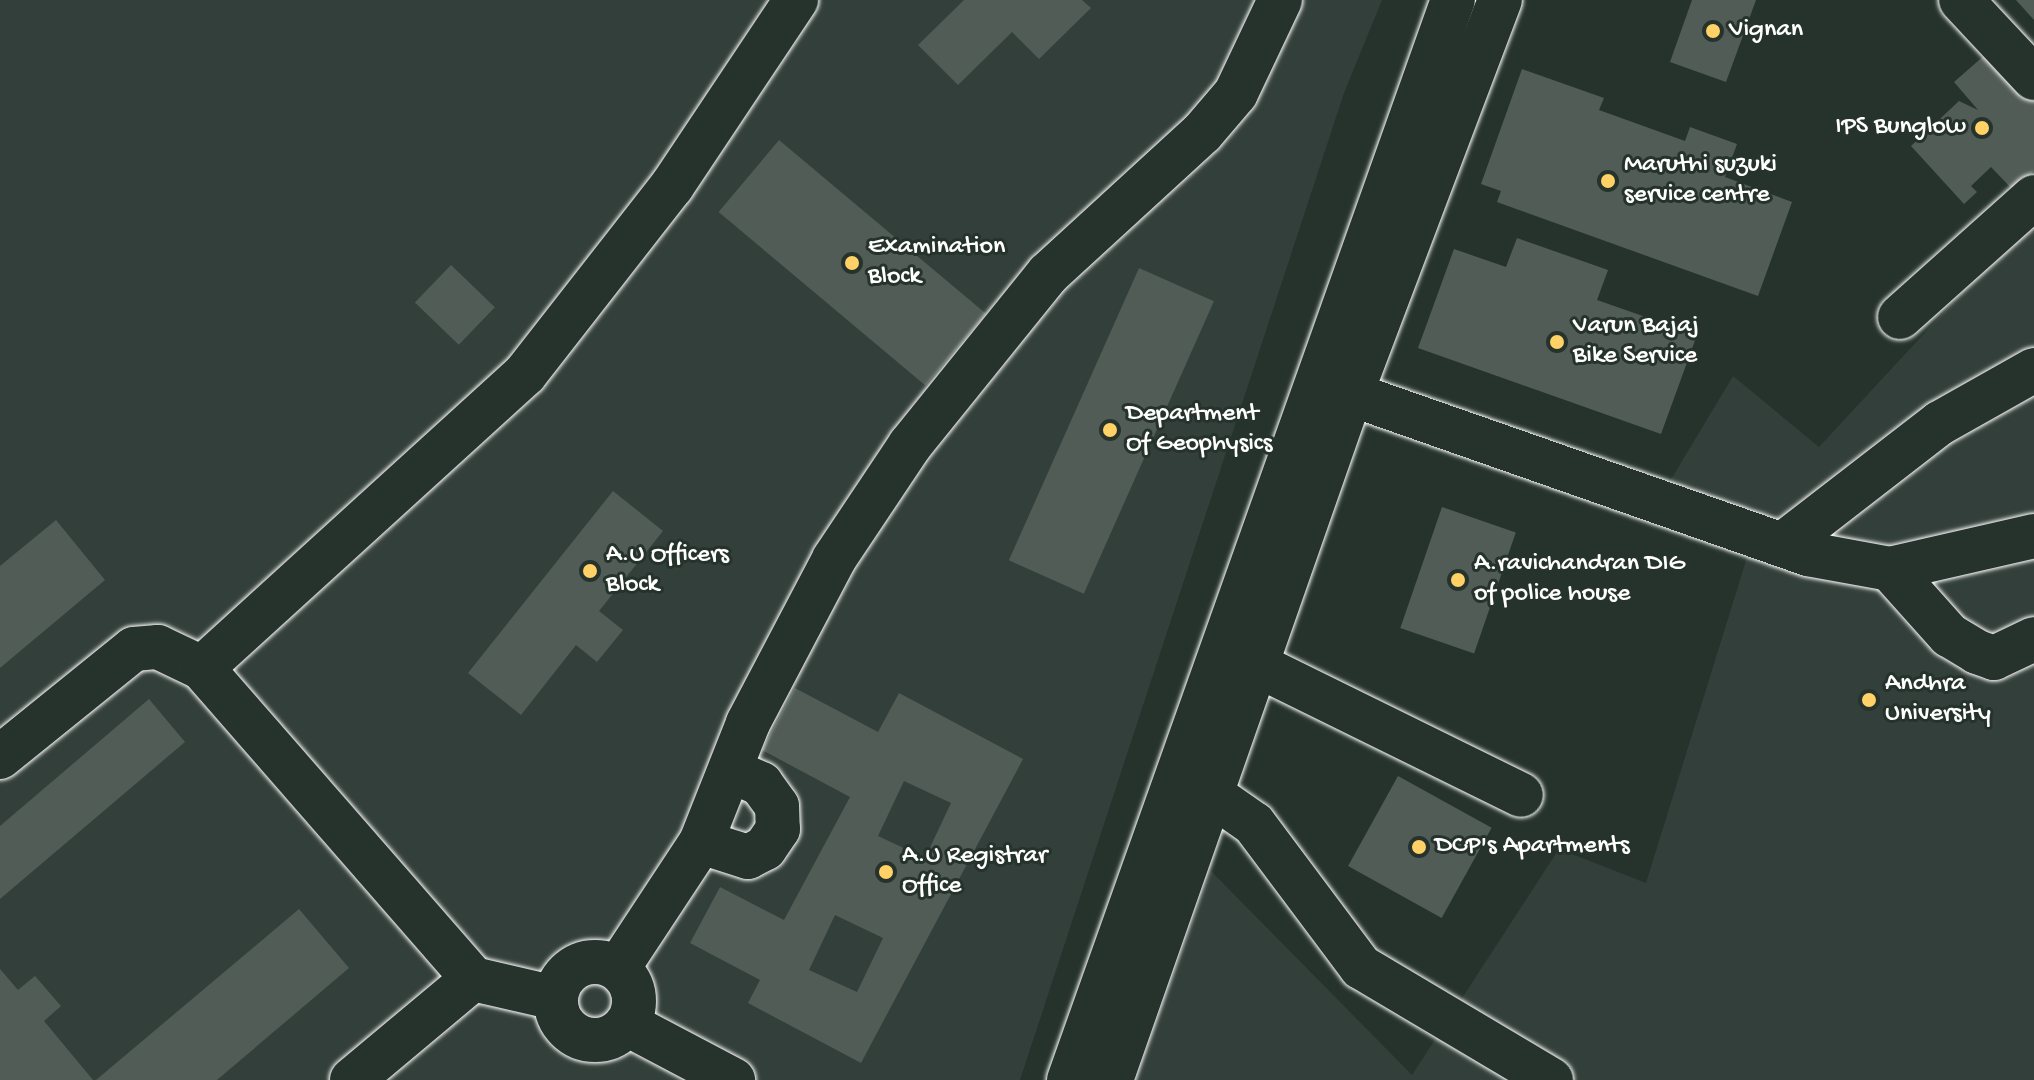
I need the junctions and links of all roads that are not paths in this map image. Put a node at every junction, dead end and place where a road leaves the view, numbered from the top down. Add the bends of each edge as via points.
1 (796, 0) edge
2 (1280, 0) edge
3 (1453, 0) edge
4 (1500, 0) edge
5 (1961, 0) edge
6 (2034, 78) edge
7 (2034, 197) edge
8 (1900, 317) dead end
9 (2034, 370) edge
10 (1351, 394) junction
11 (2034, 536) edge
12 (1782, 545) junction
13 (1890, 569) junction
14 (2034, 639) edge
15 (1257, 665) junction
16 (202, 668) junction
17 (0, 757) edge
18 (734, 772) junction
19 (1211, 794) junction
20 (1521, 795) dead end
21 (701, 842) junction
22 (618, 968) junction
23 (473, 979) junction
24 (555, 998) junction
25 (627, 1024) junction
26 (352, 1080) edge
27 (733, 1080) edge
28 (1069, 1080) edge
29 (1111, 1080) edge
30 (1551, 1080) edge

1 - 16 main road via 672,186 525,374
2 - 18 main road via 1236,93 1202,133 1048,274 910,445 834,559 748,723
3 - 28 main road
4 - 10 main road
5 - 6 main road
7 - 8 main road
9 - 12 main road via 1940,423
10 - 12 main road
10 - 15 main road
11 - 13 main road
12 - 13 main road
13 - 14 main road via 1949,635 1977,652 1994,658
15 - 19 main road
15 - 20 main road
16 - 17 main road via 158,647 134,649
16 - 23 main road
18 - 21 main road
18 - 21 main road via 761,784 777,806 778,829 748,857
19 - 29 main road
19 - 30 main road via 1254,824 1361,967
21 - 22 main road
22 - 24 main road via 591,961 578,966
22 - 25 main road via 633,989
23 - 24 main road
23 - 26 main road
24 - 25 main road via 562,1024 584,1039 608,1038
25 - 27 main road

